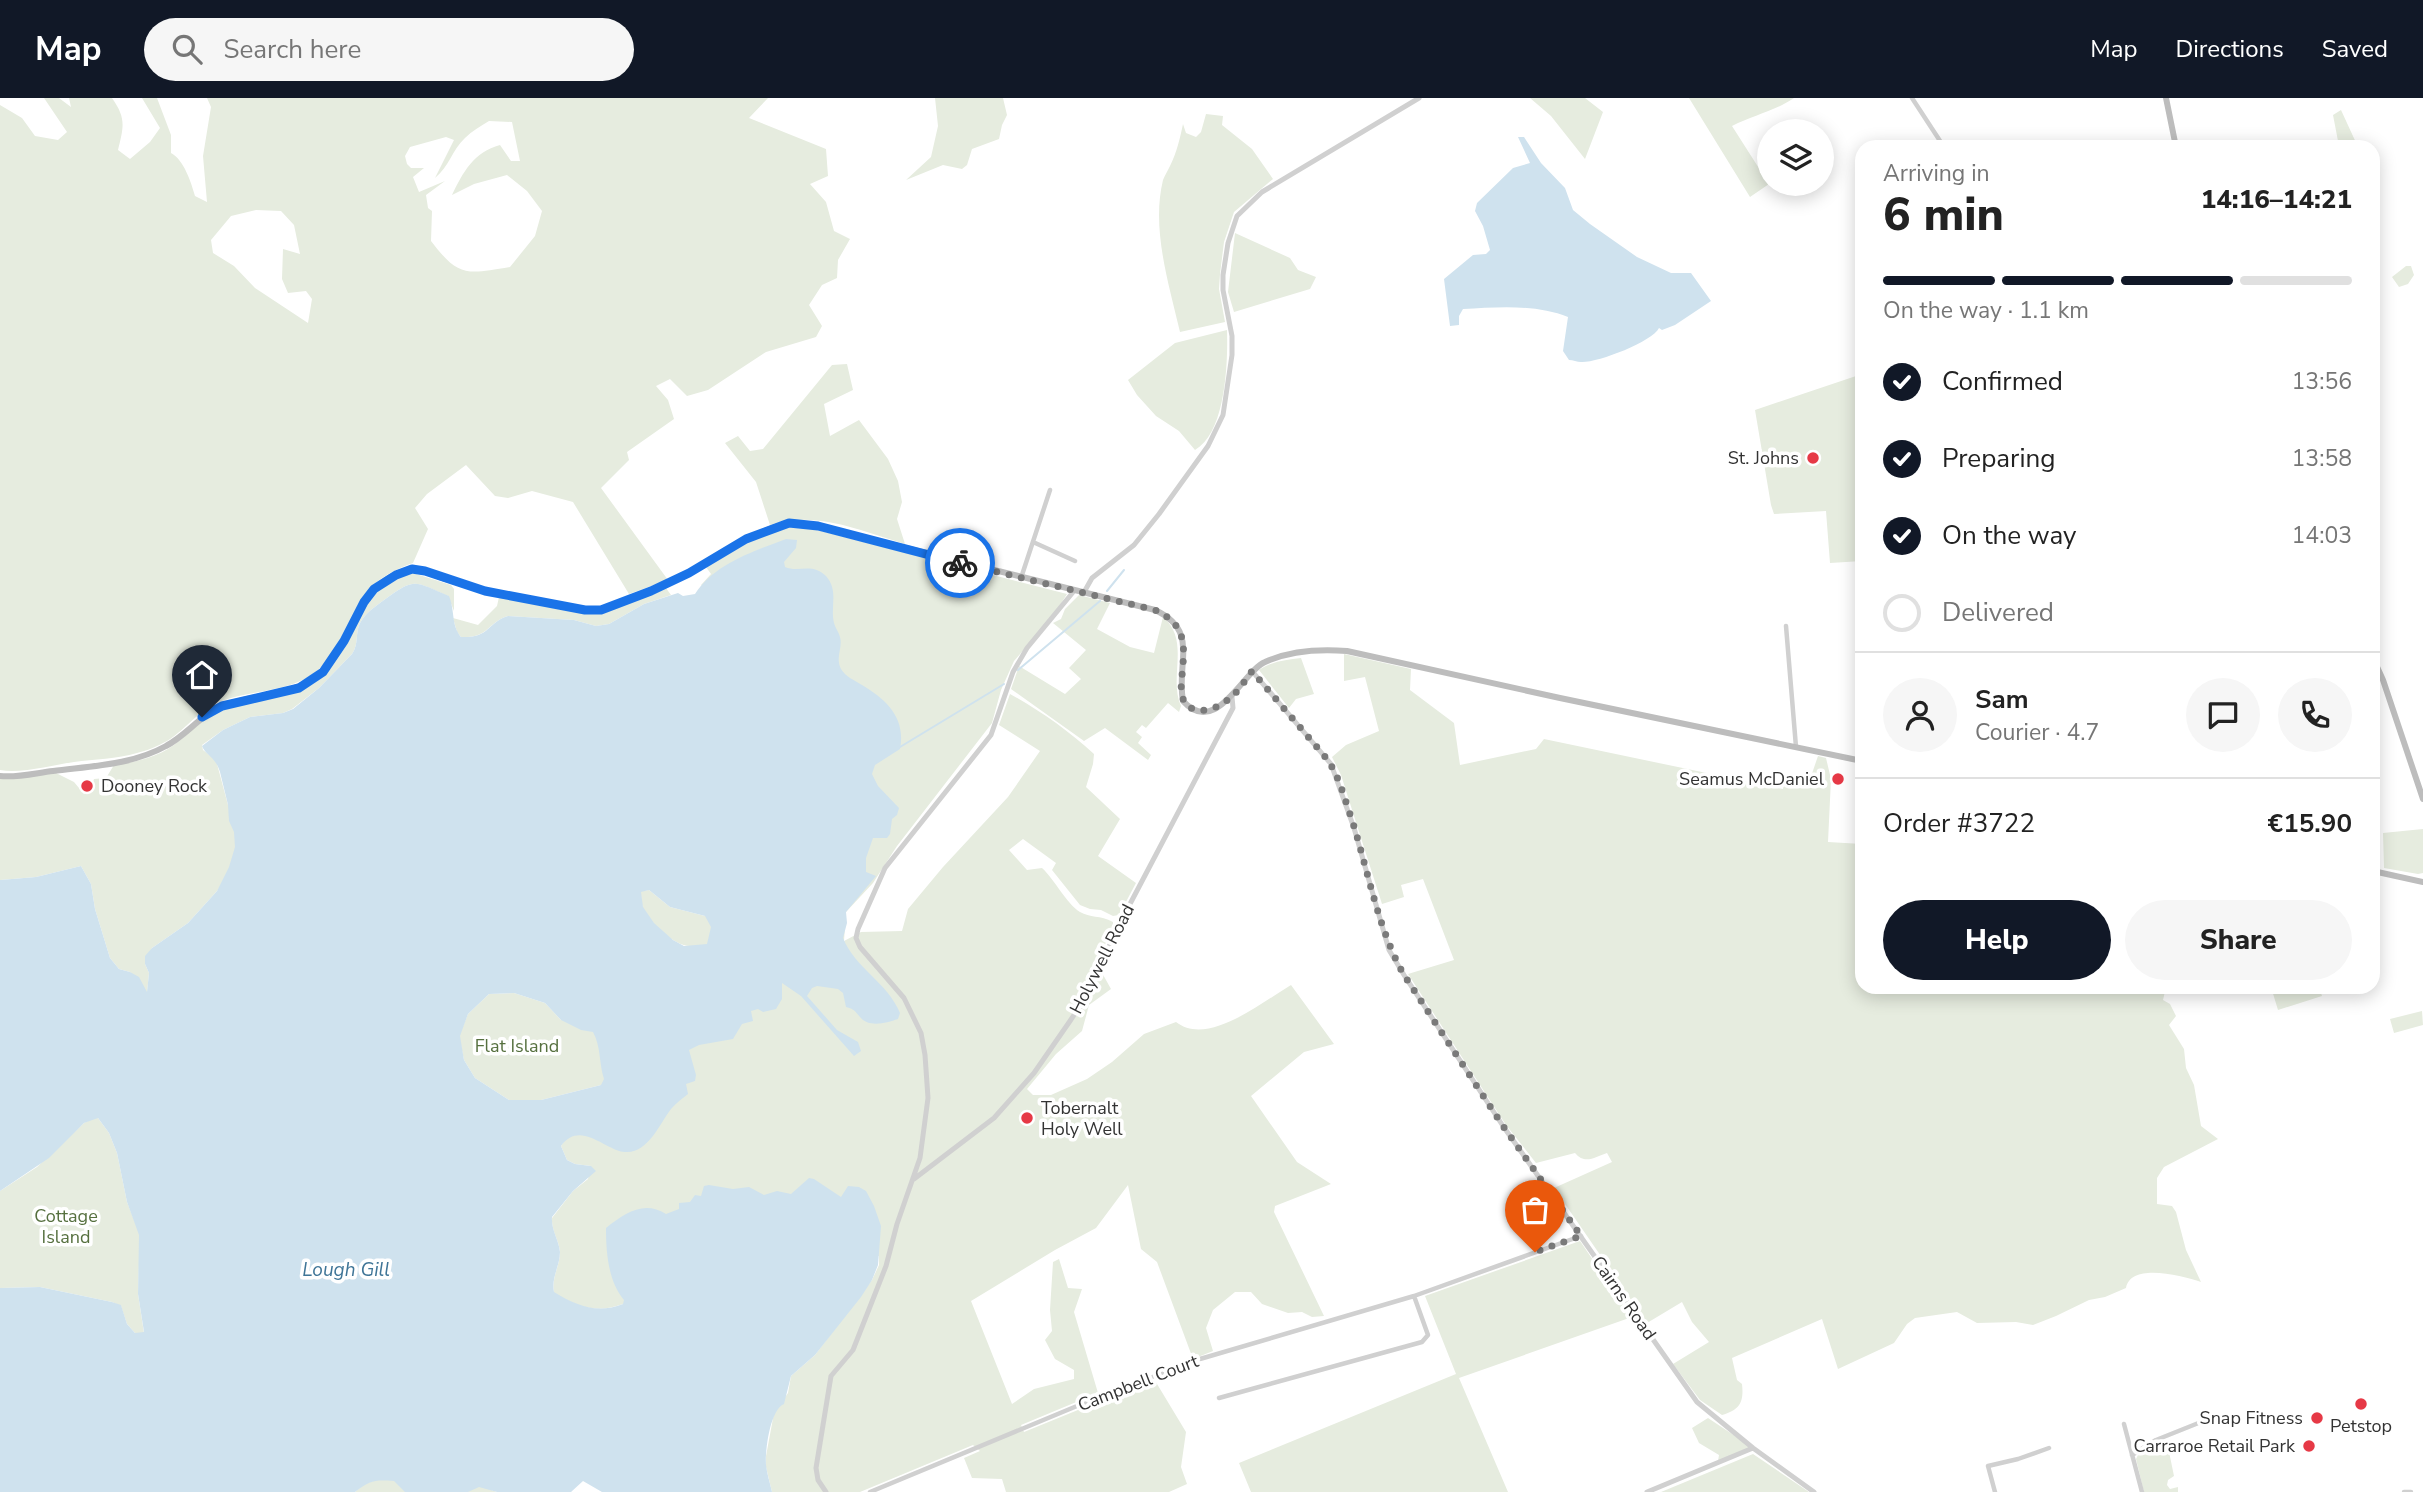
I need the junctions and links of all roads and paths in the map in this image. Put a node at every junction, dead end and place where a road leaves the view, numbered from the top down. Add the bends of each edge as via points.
1 (1419, 98) edge
2 (1912, 98) edge
3 (2166, 98) edge
4 (1939, 140) edge
5 (2175, 140) edge
6 (1049, 490) dead end
7 (1032, 541) junction
8 (1075, 562) dead end
9 (1021, 578) junction
10 (1074, 591) junction
11 (1083, 594) junction
12 (1786, 626) dead end
13 (1252, 671) junction
14 (2380, 673) edge
15 (1232, 697) junction
16 (1796, 747) junction
17 (1855, 760) edge
18 (0, 776) edge
19 (2423, 799) edge
20 (2380, 872) edge
21 (2422, 880) edge
22 (914, 1179) junction
23 (1581, 1236) junction
24 (1414, 1296) junction
25 (1219, 1398) dead end
26 (2206, 1420) dead end
27 (2124, 1424) dead end
28 (1753, 1448) junction
29 (2049, 1448) dead end
30 (2132, 1455) junction
31 (826, 1492) edge
32 (870, 1492) edge
33 (1647, 1492) edge
34 (1814, 1492) edge
35 (1995, 1492) edge
36 (2142, 1492) edge
37 (2404, 1492) edge
38 (2411, 1492) edge

1 - 11 street via 1262,192 1237,216 1223,275 1232,336 1223,415 1208,446 1159,514 1134,545 1091,578
2 - 4 street
3 - 5 main road
6 - 7 street
7 - 8 street
7 - 9 street
9 - 10 main road
9 - 18 main road via 818,526 789,523 746,539 676,581 601,610 485,591 412,569 374,589 323,672 299,688 222,706 170,744 138,759
10 - 11 main road
10 - 22 street via 1013,672 987,741 885,868 858,929 860,947 904,998 920,1032 928,1098
11 - 15 main road via 1155,610 1177,624 1183,650 1181,692 1189,708 1209,710
12 - 16 street
13 - 15 main road
13 - 16 main road via 1284,656 1347,651
13 - 23 street, Cairns Road via 1331,764 1390,950 1404,975
14 - 19 main road
15 - 22 street, Holywell Road via 1233,708 1084,1000 1003,1109
16 - 17 main road
20 - 21 main road
22 - 31 street via 887,1266 853,1350 831,1376 816,1468
23 - 24 street, Campbell Court
23 - 28 street, Cairns Road via 1697,1402
24 - 25 street via 1428,1335 1422,1342
24 - 32 street, Campbell Court via 1200,1359
26 - 30 street
27 - 30 street
28 - 33 street
28 - 34 street, Cairns Road
29 - 35 street via 1988,1466
30 - 36 street
37 - 38 street

